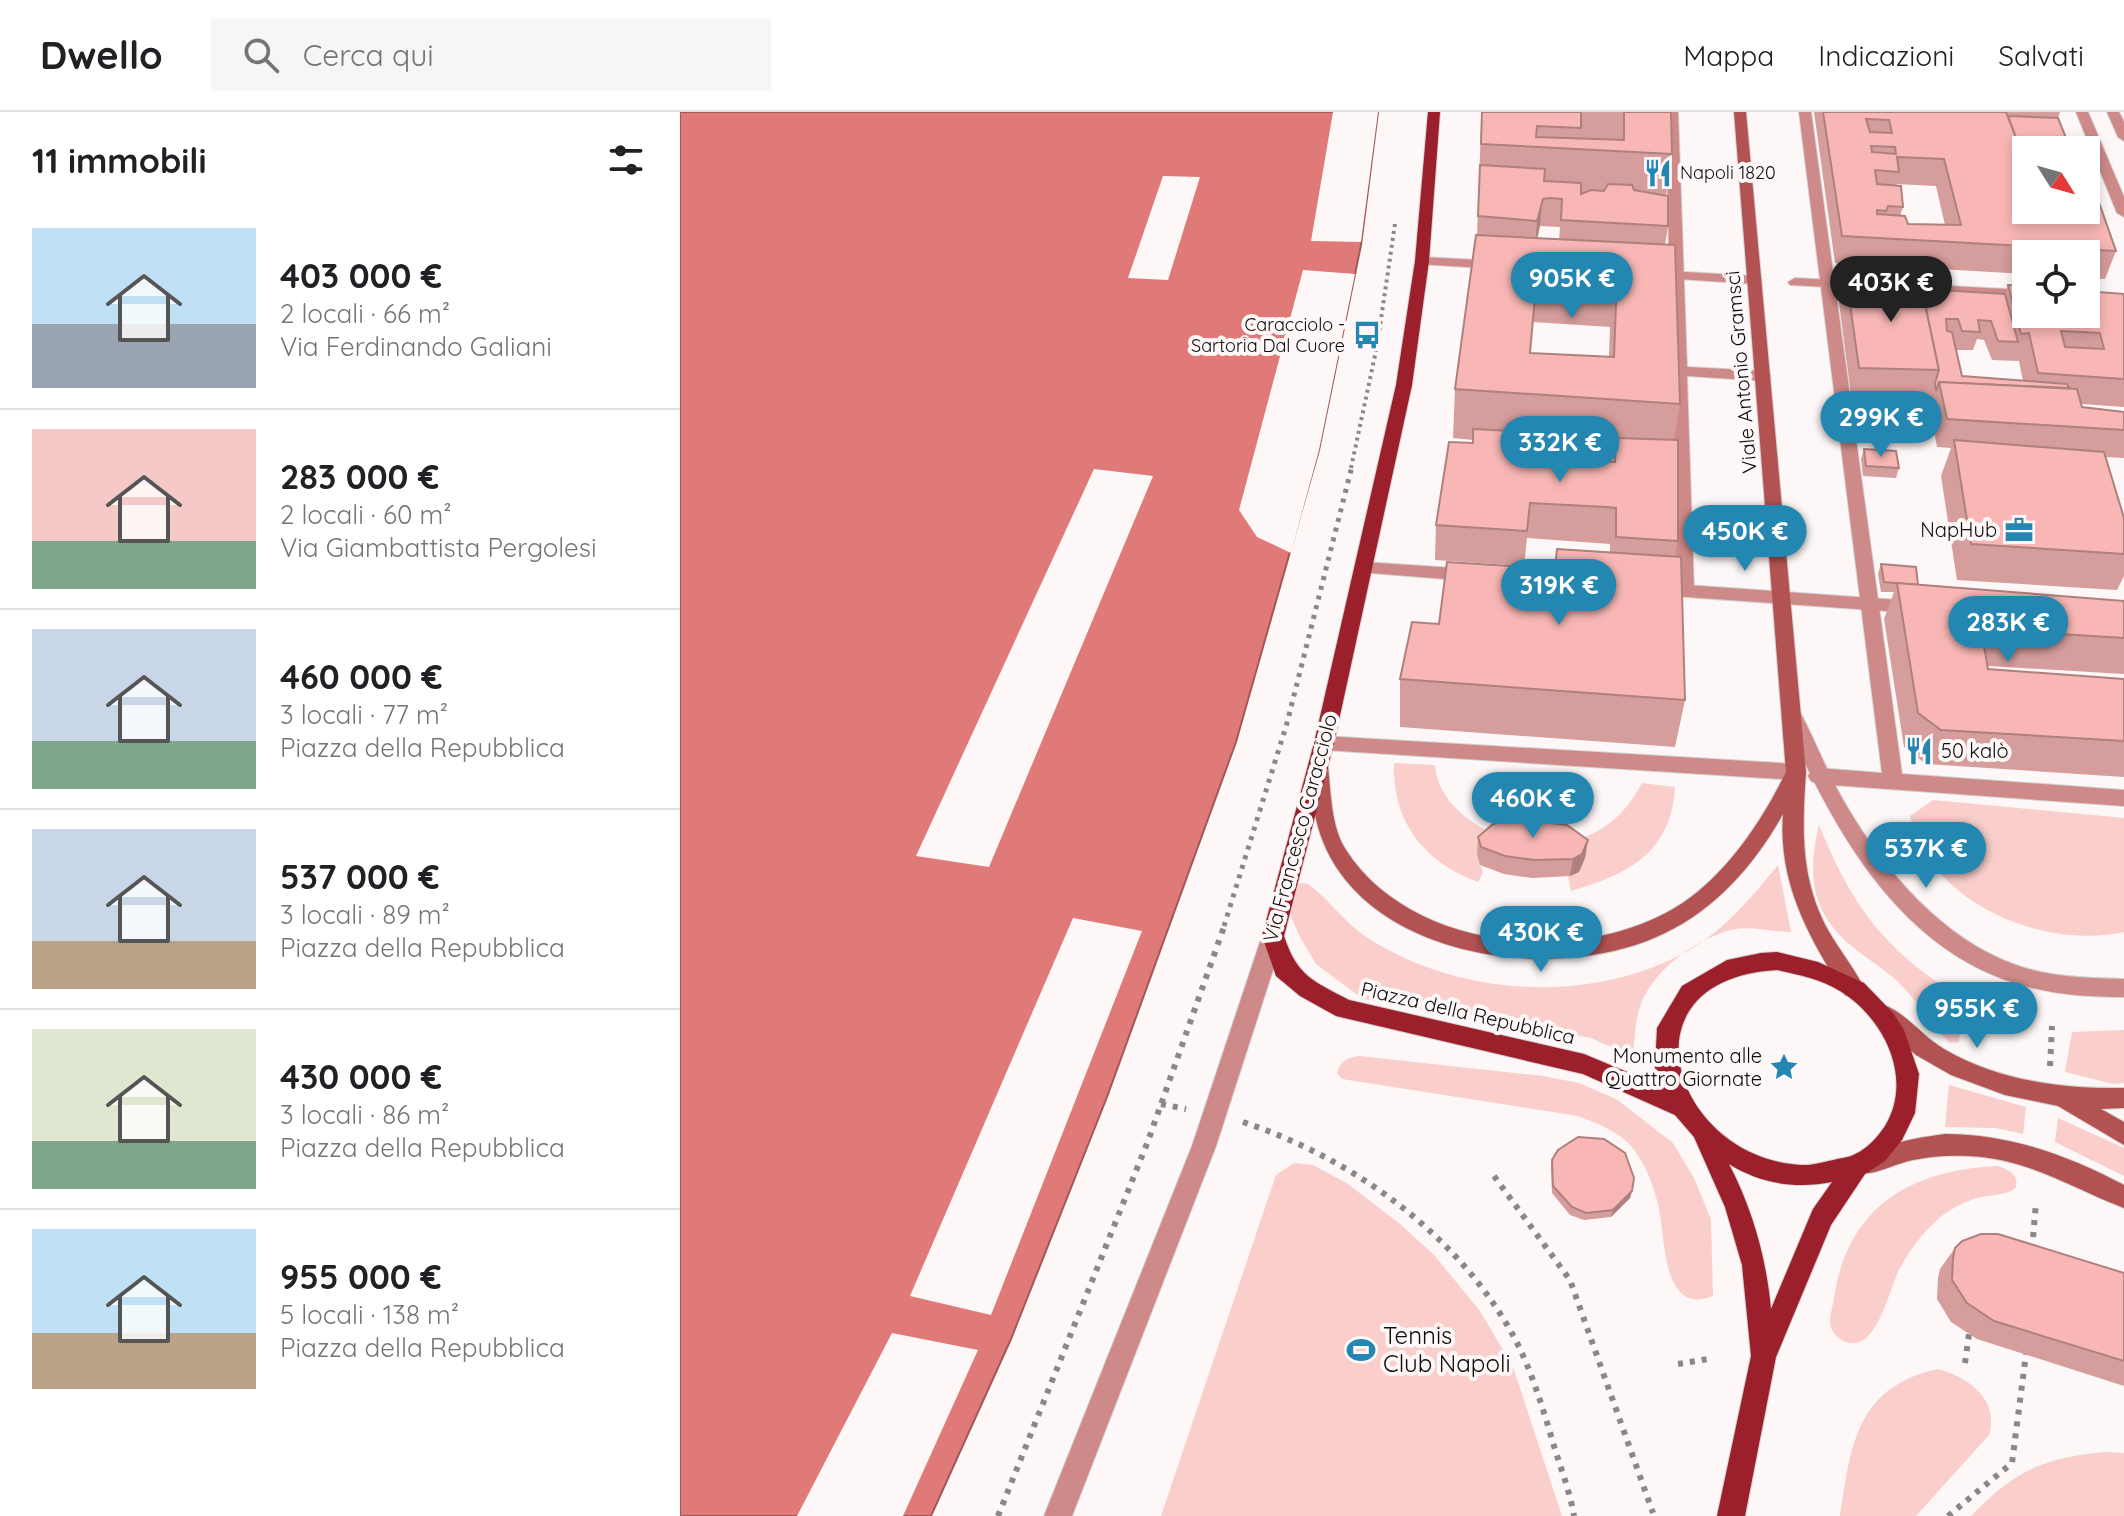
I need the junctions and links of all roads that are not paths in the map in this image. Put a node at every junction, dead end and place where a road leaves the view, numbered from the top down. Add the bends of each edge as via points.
1 (1434, 112) edge
2 (1672, 112) edge
3 (1740, 112) edge
4 (1805, 112) edge
5 (2082, 112) edge
6 (2113, 112) edge
7 (2124, 137) edge
8 (2124, 213) edge
9 (1422, 261) junction
10 (1510, 266) edge
11 (1631, 273) edge
12 (1677, 276) junction
13 (1755, 280) junction
14 (1795, 282) dead end
15 (1828, 283) junction
16 (2012, 293) edge
17 (1679, 371) junction
18 (1763, 376) junction
19 (1364, 568) junction
20 (1493, 577) edge
21 (1644, 588) edge
22 (1685, 590) junction
23 (1783, 596) junction
24 (1870, 604) junction
25 (1949, 609) edge
26 (1792, 713) junction
27 (1324, 743) junction
28 (1318, 767) junction
29 (1796, 772) junction
30 (1818, 776) junction
31 (1893, 780) junction
32 (2124, 798) edge
33 (1273, 936) junction
34 (1853, 988) junction
35 (2124, 988) edge
36 (1884, 1015) junction
37 (2124, 1098) edge
38 (2064, 1099) junction
39 (1679, 1106) junction
40 (2124, 1134) edge
41 (1704, 1136) junction
42 (1856, 1167) junction
43 (2124, 1197) edge
44 (1763, 1357) junction
45 (1058, 1516) edge
46 (1731, 1516) edge

1 - 9 main road, Via Francesco Caracciolo
2 - 12 street
3 - 13 street, Viale Antonio Gramsci
4 - 15 street
5 - 8 street
6 - 7 street
9 - 10 street
9 - 19 main road, Via Francesco Caracciolo via 1404,385
11 - 12 street
12 - 13 street
12 - 17 street
13 - 18 street, Viale Antonio Gramsci
14 - 15 street
15 - 16 street
15 - 24 street
17 - 18 street
17 - 22 street
18 - 23 street, Viale Antonio Gramsci
19 - 20 street
19 - 27 main road, Via Francesco Caracciolo
21 - 22 street
22 - 23 street
23 - 24 street
23 - 26 street, Viale Antonio Gramsci
24 - 25 street
24 - 31 street
26 - 29 street, Viale Antonio Gramsci
26 - 30 street
27 - 28 main road, Via Francesco Caracciolo
27 - 29 street
28 - 29 street via 1337,853 1362,888 1446,937 1508,950 1560,952 1610,945 1657,928 1696,904 1759,837
28 - 33 main road, Via Francesco Caracciolo
29 - 34 street, Piazza della Repubblica via 1792,829 1803,900
30 - 31 street
30 - 35 street via 1887,882 1925,920 1971,953 2018,975 2080,987
31 - 32 street
33 - 39 main road, Piazza della Repubblica via 1284,969 1344,1009 1584,1064
33 - 45 street, Via Francesco Caracciolo via 1204,1146
34 - 36 main road, Piazza della Repubblica
34 - 39 main road, Piazza della Repubblica via 1817,969 1777,961 1738,964 1704,979 1680,1003 1666,1035 1667,1071
36 - 38 street, Piazza della Repubblica via 1935,1056 1958,1067
36 - 42 main road, Piazza della Repubblica via 1903,1050 1910,1084 1904,1118 1885,1146
37 - 38 street, Piazza della Repubblica
38 - 40 street
39 - 41 main road, Piazza della Repubblica
41 - 42 main road, Piazza della Repubblica via 1738,1160 1777,1174 1818,1176
41 - 44 main road via 1737,1205 1754,1265
42 - 43 street, Piazza della Repubblica via 1915,1148 1992,1146 2082,1174
42 - 44 main road via 1822,1217
44 - 46 main road

